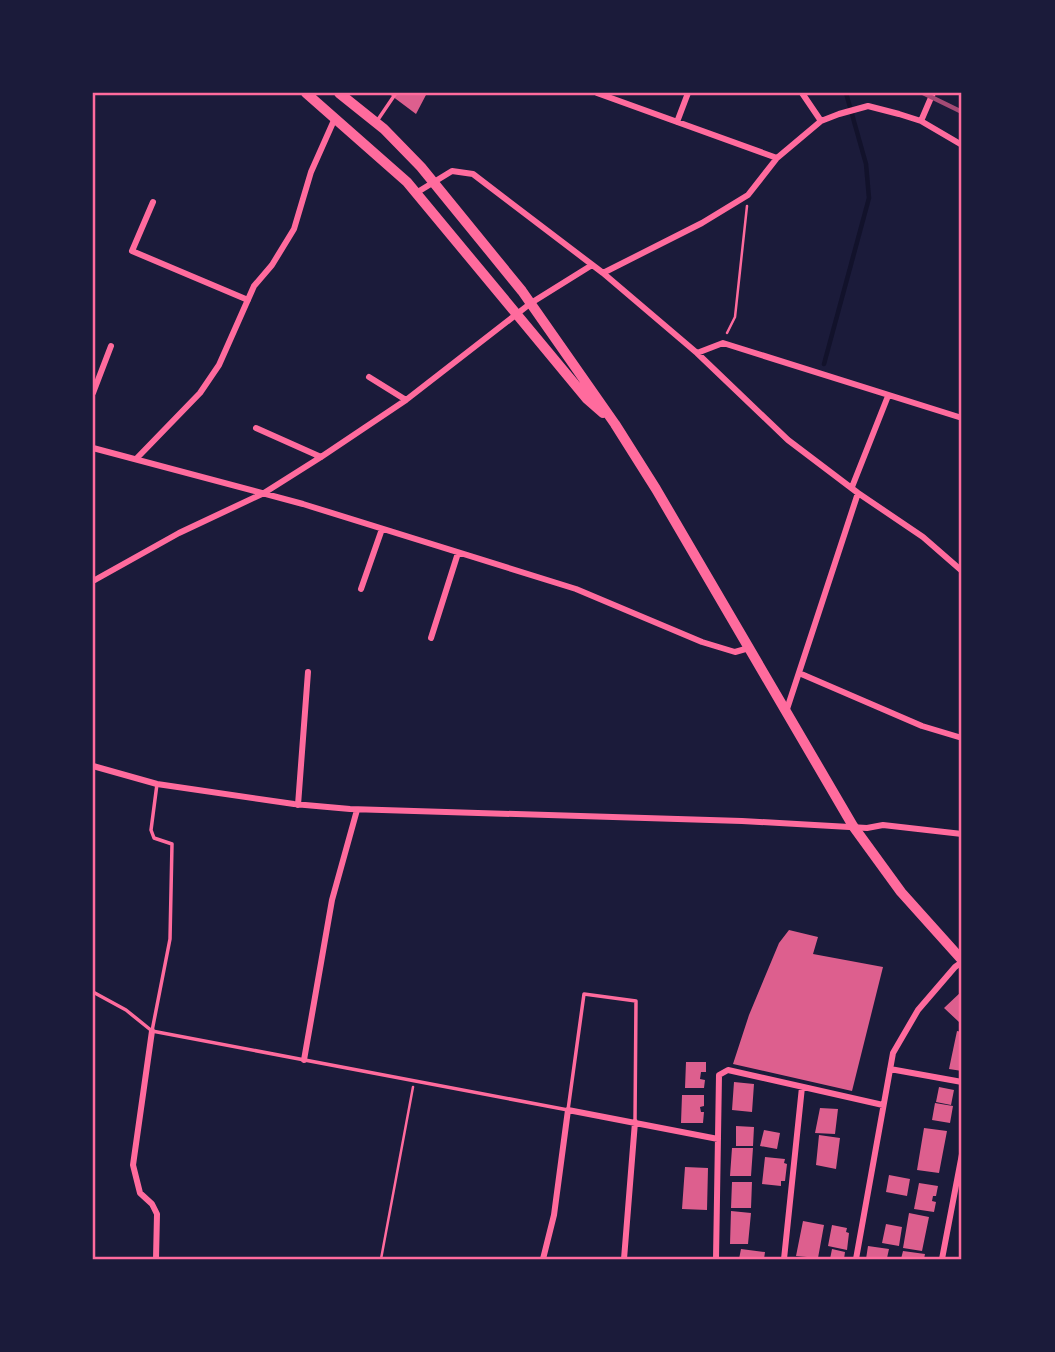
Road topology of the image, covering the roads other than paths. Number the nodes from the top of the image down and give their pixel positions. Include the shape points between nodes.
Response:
1 (306, 93) edge
2 (339, 93) edge
3 (396, 93) edge
4 (597, 93) edge
5 (688, 93) edge
6 (802, 93) edge
7 (933, 93) edge
8 (335, 118) junction
9 (821, 121) junction
10 (921, 121) junction
11 (375, 122) junction
12 (677, 122) junction
13 (962, 145) edge
14 (777, 158) junction
15 (433, 181) junction
16 (416, 194) junction
17 (153, 202) dead end
18 (592, 265) junction
19 (603, 273) junction
20 (248, 300) junction
21 (531, 303) junction
22 (516, 315) junction
23 (111, 346) dead end
24 (697, 353) junction
25 (369, 377) dead end
26 (93, 393) edge
27 (888, 396) junction
28 (406, 400) junction
29 (962, 418) edge
30 (615, 424) junction
31 (256, 428) dead end
32 (93, 448) edge
33 (321, 457) junction
34 (137, 458) junction
35 (852, 487) junction
36 (264, 493) junction
37 (858, 493) junction
38 (382, 529) junction
39 (458, 552) junction
40 (962, 571) edge
41 (93, 581) edge
42 (361, 589) dead end
43 (431, 638) dead end
44 (749, 648) junction
45 (308, 672) dead end
46 (799, 673) junction
47 (787, 709) junction
48 (962, 738) edge
49 (93, 765) edge
50 (157, 784) junction
51 (298, 804) junction
52 (357, 810) junction
53 (853, 826) junction
54 (962, 834) edge
55 (962, 961) edge
56 (93, 992) edge
57 (152, 1031) junction
58 (304, 1060) junction
59 (890, 1069) junction
60 (962, 1082) edge
61 (802, 1087) junction
62 (883, 1105) junction
63 (568, 1110) junction
64 (635, 1122) junction
65 (718, 1139) junction
66 (962, 1154) edge
67 (156, 1259) edge
68 (543, 1259) edge
69 (624, 1259) edge
70 (716, 1259) edge
71 (784, 1259) edge
72 (856, 1259) edge
73 (942, 1259) edge

1 - 8 highway
2 - 11 highway
3 - 11 lane
4 - 12 street
5 - 12 street
6 - 9 street
7 - 10 street
8 - 16 highway
8 - 20 street via 311,172 294,229
9 - 10 street via 868,106
9 - 14 street
10 - 13 street
11 - 15 highway
12 - 14 street
14 - 19 street via 748,195
15 - 16 street
15 - 18 street via 452,171 473,174
15 - 21 highway
16 - 22 highway
17 - 20 street via 132,251
18 - 19 street
18 - 21 street
19 - 24 street
20 - 34 street via 219,365 200,393
21 - 22 street
21 - 30 highway
22 - 28 street
22 - 30 highway via 587,399
23 - 26 street
24 - 27 street via 723,343
24 - 35 street via 788,440
25 - 28 street
27 - 29 street
27 - 35 street
28 - 33 street
30 - 44 highway
31 - 33 street
32 - 34 street
33 - 36 street
34 - 36 street
35 - 37 street
36 - 38 street
36 - 41 street
37 - 40 street via 923,537
37 - 46 street
38 - 39 street
38 - 42 street
39 - 43 street
39 - 44 street via 576,589 702,642 735,652
44 - 47 highway
45 - 51 street
46 - 47 street
46 - 48 street via 922,726
47 - 53 highway
49 - 50 street
50 - 51 street
50 - 57 lane via 151,830 154,838 173,844 170,939
51 - 52 street
52 - 53 street
52 - 58 street via 332,900
53 - 54 street
53 - 55 highway via 901,892
55 - 59 street via 918,1010 892,1053
56 - 57 lane
57 - 58 lane
57 - 67 street via 133,1165 140,1193 157,1214
58 - 63 lane
59 - 60 street
59 - 62 street
61 - 62 street
61 - 65 street via 729,1070 719,1075
61 - 71 street
62 - 72 street
63 - 64 street
63 - 64 lane via 584,994 636,1001
63 - 68 street via 554,1215
64 - 65 street
64 - 69 street
65 - 70 street
66 - 73 street

